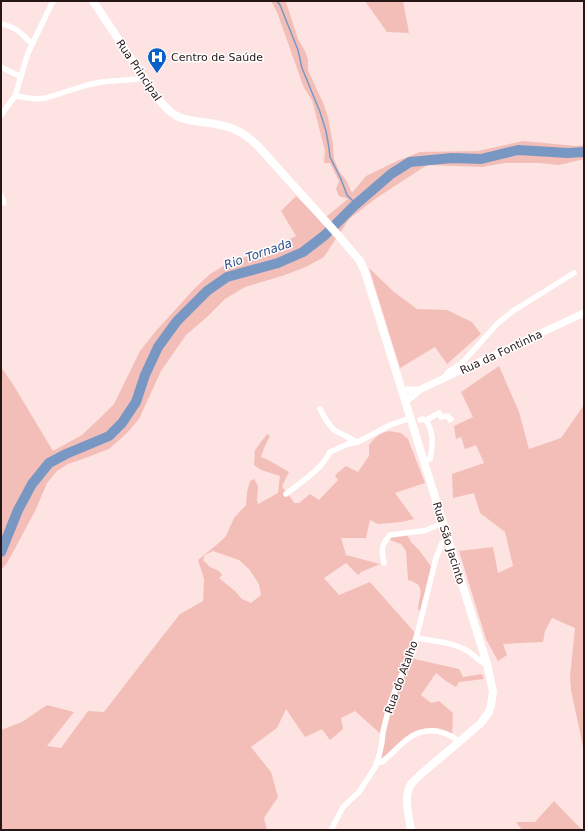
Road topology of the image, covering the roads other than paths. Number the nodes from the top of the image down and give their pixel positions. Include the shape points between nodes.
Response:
1 (53, 1) edge
2 (93, 1) edge
3 (1, 24) edge
4 (32, 44) junction
5 (1, 67) edge
6 (142, 76) junction
7 (21, 77) junction
8 (15, 96) junction
9 (1, 115) edge
10 (1, 194) edge
11 (4, 203) dead end
12 (338, 235) joint
13 (574, 273) dead end
14 (584, 313) edge
15 (446, 378) junction
16 (419, 390) junction
17 (402, 391) junction
18 (405, 400) junction
19 (320, 409) dead end
20 (411, 418) junction
21 (420, 420) dead end
22 (426, 420) junction
23 (451, 420) dead end
24 (358, 442) junction
25 (424, 461) junction
26 (286, 494) dead end
27 (443, 523) junction
28 (448, 541) junction
29 (384, 563) dead end
30 (416, 638) junction
31 (487, 664) junction
32 (459, 742) junction
33 (376, 764) junction
34 (331, 830) edge
35 (411, 830) edge

1 - 4 street
2 - 6 main road, Rua Principal
3 - 4 street via 15,28
4 - 7 street
5 - 7 street
6 - 8 street via 138,79 87,85 46,98
6 - 12 main road, Rua Principal via 163,105 177,116 226,126 238,130 249,138
7 - 8 street
8 - 9 street
10 - 11 street
12 - 17 main road, Rua São Jacinto via 360,261 365,272
13 - 15 street via 496,324 463,362 448,372
14 - 15 street, Rua da Fontinha
15 - 16 street, Rua da Fontinha
16 - 17 street, Rua da Fontinha
16 - 18 street, Rua da Fontinha
17 - 18 main road, Rua São Jacinto
18 - 20 main road, Rua São Jacinto
19 - 24 street via 334,430
20 - 24 street via 390,425
20 - 25 main road, Rua São Jacinto
21 - 22 street
22 - 23 street via 439,413
22 - 25 street via 433,436 430,459
24 - 26 street via 330,452 320,465
25 - 27 main road, Rua São Jacinto
27 - 28 main road, Rua São Jacinto
27 - 29 street via 424,531 390,535 383,544
28 - 30 street, Rua do Atalho via 442,544 436,558
28 - 31 main road, Rua São Jacinto
30 - 31 street via 454,644
30 - 33 street, Rua do Atalho via 389,707 380,756
31 - 32 main road, Rua São Jacinto via 493,692 492,705 480,724
32 - 33 street via 442,732 420,732 409,737 382,762
32 - 35 main road, Rua São Jacinto via 411,784 407,798
33 - 34 street, Rua do Atalho via 359,792 343,807

